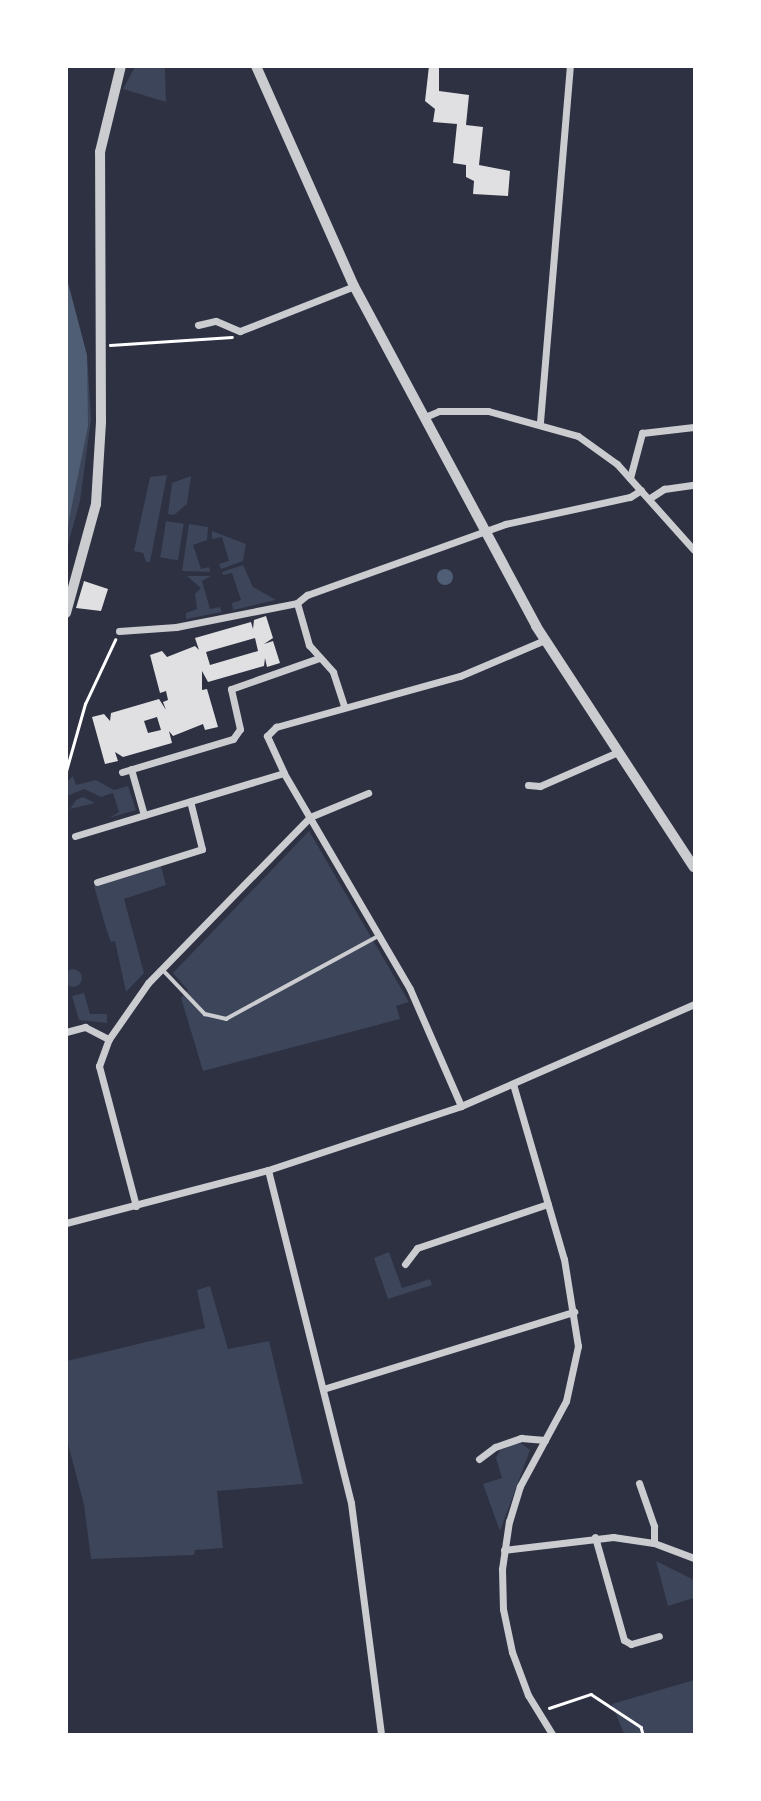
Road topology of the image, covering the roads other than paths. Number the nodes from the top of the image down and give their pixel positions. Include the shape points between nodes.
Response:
1 (121, 66) edge
2 (257, 66) edge
3 (570, 66) edge
4 (354, 286) junction
5 (198, 325) dead end
6 (425, 417) junction
7 (540, 422) junction
8 (695, 427) edge
9 (630, 478) junction
10 (695, 485) edge
11 (641, 490) junction
12 (650, 498) junction
13 (485, 531) junction
14 (695, 550) edge
15 (297, 603) junction
16 (66, 613) edge
17 (119, 631) road end
18 (545, 640) junction
19 (319, 658) junction
20 (344, 705) junction
21 (618, 752) junction
22 (131, 769) junction
23 (122, 772) dead end
24 (284, 773) junction
25 (528, 785) dead end
26 (368, 793) dead end
27 (190, 801) junction
28 (144, 815) junction
29 (310, 817) junction
30 (75, 836) dead end
31 (695, 867) edge
32 (97, 882) dead end
33 (378, 936) junction
34 (162, 968) junction
35 (695, 1004) edge
36 (66, 1032) edge
37 (109, 1038) junction
38 (513, 1084) junction
39 (461, 1106) junction
40 (268, 1170) junction
41 (548, 1204) junction
42 (136, 1206) junction
43 (66, 1223) edge
44 (405, 1264) dead end
45 (574, 1312) junction
46 (323, 1389) junction
47 (545, 1440) junction
48 (479, 1459) dead end
49 (639, 1483) dead end
50 (595, 1537) junction
51 (654, 1543) junction
52 (504, 1550) junction
53 (695, 1558) edge
54 (659, 1636) dead end
55 (381, 1734) edge
56 (552, 1734) edge

1 - 16 street via 100,152 96,503
2 - 4 street
3 - 7 street
4 - 5 street via 240,331 216,321
4 - 6 street
6 - 7 street via 476,410
6 - 13 street
7 - 9 street via 588,442
8 - 9 street via 642,433
9 - 11 street
10 - 12 street via 664,489
11 - 12 street
11 - 13 street via 629,497
12 - 14 street
13 - 15 street via 319,590
13 - 18 street
15 - 17 street via 183,625
15 - 19 street via 309,645
18 - 20 street via 460,676
18 - 21 street
19 - 20 street via 333,672
19 - 22 street via 231,689 240,729 233,739
20 - 24 street via 269,731 269,746
21 - 25 street via 540,786
21 - 31 street
22 - 23 street
22 - 28 street
24 - 27 street
24 - 29 street
26 - 29 street
27 - 28 street
27 - 32 street via 202,849
28 - 30 street
29 - 33 street
29 - 34 street
33 - 34 lane via 226,1019 205,1014
33 - 39 street via 424,1016
34 - 37 street
35 - 38 street
36 - 37 street via 86,1027
37 - 42 street via 99,1066
38 - 39 street
38 - 41 street
39 - 40 street
40 - 42 street
40 - 46 street
41 - 44 street via 417,1248
41 - 45 street
42 - 43 street
45 - 46 street
45 - 47 street via 576,1370
46 - 55 street via 351,1503
47 - 48 street via 521,1438 495,1447
47 - 52 street via 520,1486
49 - 51 street via 654,1526
50 - 51 street
50 - 52 street
50 - 54 street via 624,1640 631,1644
51 - 53 street
52 - 56 street via 501,1588 507,1631 519,1675

